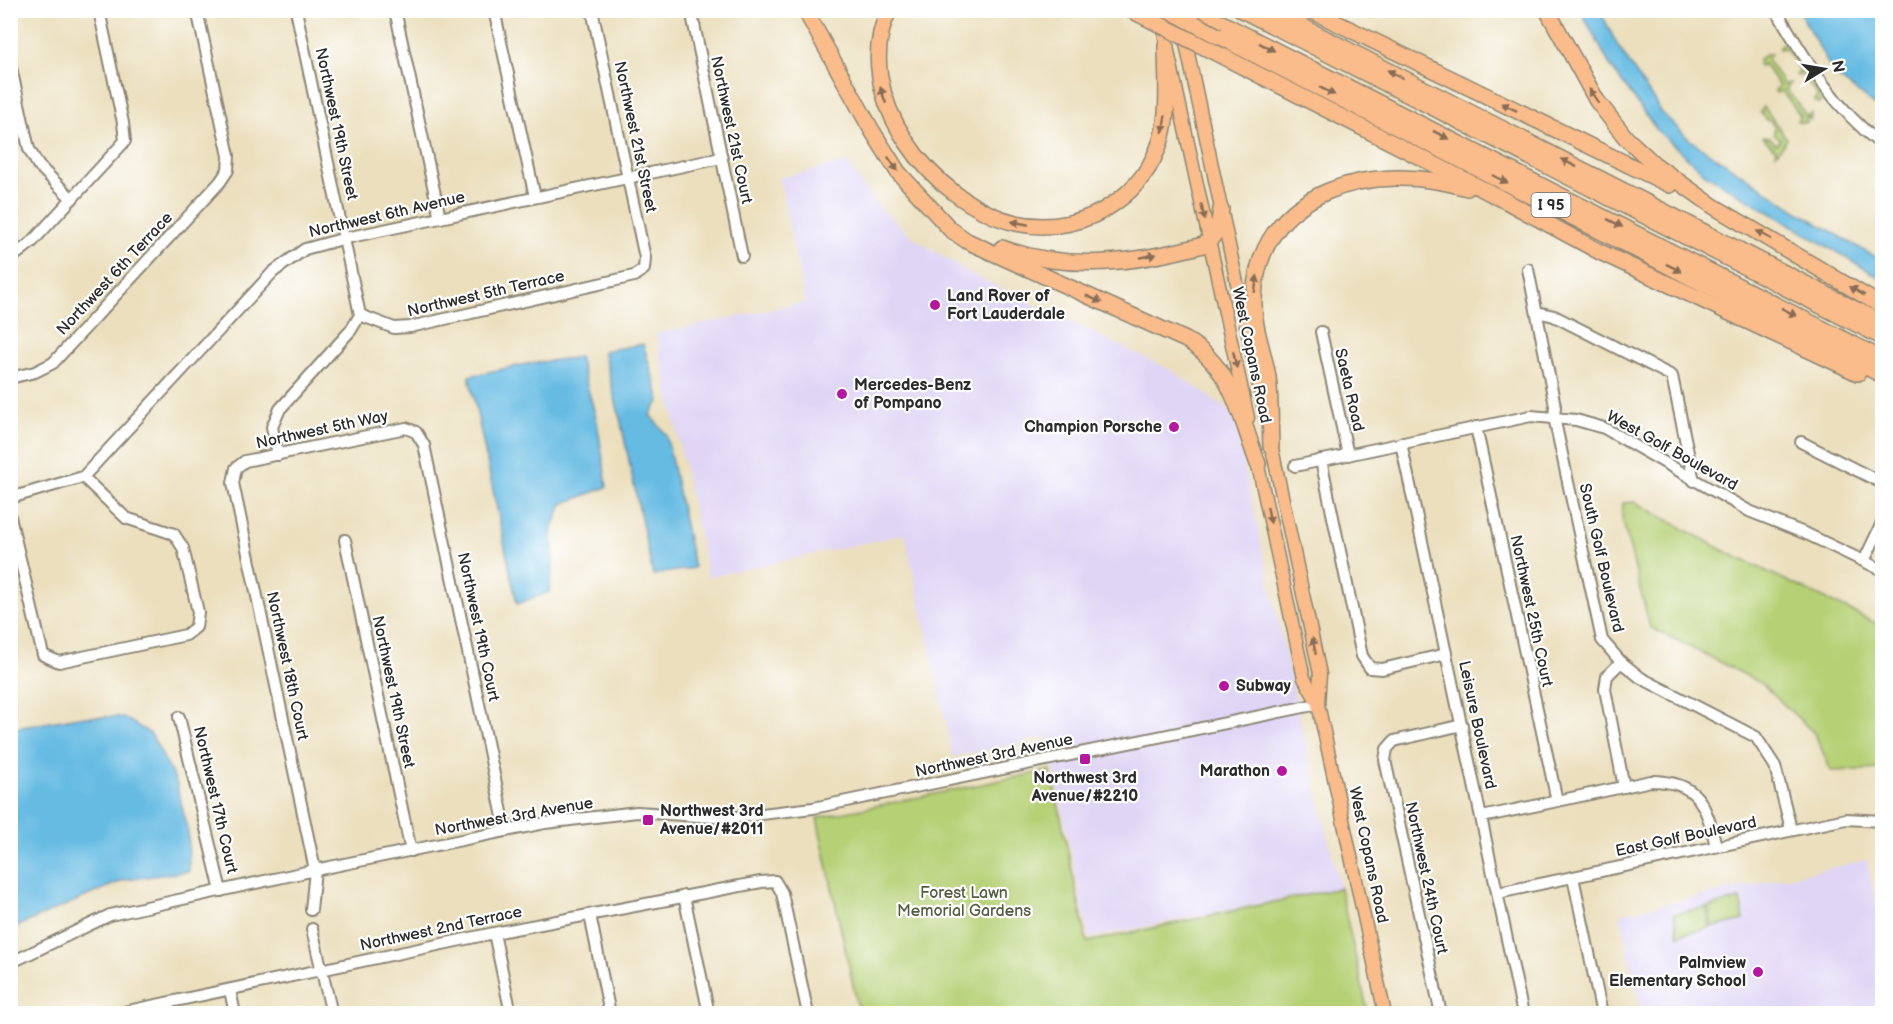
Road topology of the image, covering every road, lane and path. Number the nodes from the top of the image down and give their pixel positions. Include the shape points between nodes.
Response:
1 (99, 10) edge
2 (197, 10) edge
3 (296, 10) edge
4 (395, 10) edge
5 (494, 10) edge
6 (592, 10) edge
7 (691, 10) edge
8 (805, 10) edge
9 (889, 10) edge
10 (1131, 10) edge
11 (1159, 10) edge
12 (1169, 10) edge
13 (1179, 10) edge
14 (1196, 10) edge
15 (1242, 10) edge
16 (1270, 10) edge
17 (1310, 10) edge
18 (1547, 10) edge
19 (1776, 10) edge
20 (1166, 45) junction
21 (10, 63) edge
22 (1882, 145) edge
23 (721, 158) junction
24 (628, 177) junction
25 (919, 196) junction
26 (535, 197) junction
27 (72, 199) junction
28 (1713, 206) junction
29 (1221, 209) junction
30 (440, 218) junction
31 (1540, 220) junction
32 (346, 238) junction
33 (1209, 241) junction
34 (742, 256) dead end
35 (10, 259) edge
36 (644, 269) joint
37 (1528, 269) dead end
38 (1882, 306) edge
39 (1537, 312) junction
40 (360, 315) junction
41 (1882, 323) edge
42 (1321, 332) dead end
43 (1882, 337) edge
44 (1882, 359) edge
45 (1882, 375) edge
46 (10, 378) edge
47 (1882, 383) edge
48 (1554, 417) junction
49 (1476, 427) junction
50 (416, 432) joint
51 (1801, 442) dead end
52 (1401, 443) junction
53 (1271, 446) junction
54 (278, 454) junction
55 (1348, 455) junction
56 (1321, 460) junction
57 (1258, 464) junction
58 (1295, 465) dead end
59 (236, 468) joint
60 (83, 477) junction
61 (1694, 481) junction
62 (1882, 483) edge
63 (10, 498) edge
64 (10, 517) edge
65 (1882, 523) edge
66 (345, 540) dead end
67 (1864, 561) junction
68 (1882, 570) edge
69 (1446, 654) junction
70 (1621, 662) junction
71 (1318, 704) junction
72 (179, 717) dead end
73 (1462, 725) junction
74 (1624, 787) junction
75 (1557, 801) junction
76 (1482, 817) junction
77 (1882, 821) edge
78 (1791, 829) junction
79 (506, 831) junction
80 (1716, 846) junction
81 (411, 851) junction
82 (315, 870) junction
83 (1573, 877) junction
84 (221, 891) junction
85 (1498, 893) junction
86 (684, 896) junction
87 (311, 910) dead end
88 (590, 915) junction
89 (312, 929) dead end
90 (494, 933) junction
91 (10, 963) edge
92 (322, 969) junction
93 (230, 990) junction
94 (114, 1014) edge
95 (235, 1014) edge
96 (332, 1014) edge
97 (511, 1014) edge
98 (610, 1014) edge
99 (709, 1014) edge
100 (808, 1014) edge
101 (1385, 1014) edge
102 (1441, 1014) edge
103 (1523, 1014) edge
104 (1602, 1014) edge

1 - 27 street via 125,141
2 - 46 street, Northwest 6th Terrace via 229,156 228,170 53,363
3 - 32 street, Northwest 19th Street
4 - 30 street
5 - 26 street
6 - 24 street, Northwest 21st Street
7 - 23 street, Northwest 21st Court
8 -> 25 highway via 880,146
20 -> 9 highway via 1163,129 1157,151 1143,176 1114,204 1088,218 1059,225 1027,225 986,212 955,192 927,166 898,128 884,99 878,70 880,33
10 - 31 highway, bridge
11 - 20 main road, West Copans Road
12 -> 45 highway, I 95, bridge
13 - 29 main road, West Copans Road
14 -> 44 highway
15 - 43 highway
41 -> 16 highway
28 -> 17 highway
28 -> 18 highway via 1654,164 1616,126 1588,88
19 - 22 street via 1824,88
20 -> 33 main road, West Copans Road
21 - 27 street via 29,149 38,165
23 - 24 street, Northwest 6th Avenue
23 - 34 street, Northwest 21st Court
24 - 26 street, Northwest 6th Avenue
24 - 36 street, Northwest 21st Street
25 -> 33 highway via 983,241 1059,262 1122,261
25 -> 57 highway via 967,241 1201,349 1227,381
26 - 30 street, Northwest 6th Avenue
27 - 35 street via 32,242
38 -> 28 highway
29 - 33 highway via 1218,229
29 - 53 main road, West Copans Road
30 - 32 street, Northwest 6th Avenue
31 - 47 highway via 1623,263
53 -> 31 highway via 1268,378 1254,311 1255,286 1270,241 1301,206 1352,182 1411,177 1467,188
32 - 40 street, Northwest 19th Street
32 - 60 street, Northwest 6th Avenue via 305,249 273,272
33 -> 57 main road, West Copans Road
36 - 40 street, Northwest 5th Terrace via 634,276 410,327 394,328
37 - 39 street, South Golf Boulevard
39 - 48 street, South Golf Boulevard
39 - 61 street via 1554,316 1672,376
40 - 54 street via 280,409 272,427
42 - 55 street, Saeta Road
48 - 49 street, West Golf Boulevard via 1531,416
48 - 61 street, West Golf Boulevard via 1604,428
48 - 70 street, South Golf Boulevard via 1602,640
49 - 52 street, West Golf Boulevard
49 - 75 street, Northwest 25th Court
50 - 54 street, Northwest 5th Way via 406,428
50 - 79 street, Northwest 19th Court via 424,445
51 - 62 street
52 - 55 street, West Golf Boulevard
52 - 69 street, Leisure Boulevard
71 -> 53 main road, West Copans Road via 1320,674
54 - 59 street, Northwest 5th Way via 245,461
55 - 56 street, West Golf Boulevard
56 - 58 street, West Golf Boulevard
56 - 69 street via 1362,656 1370,668 1382,669
57 -> 71 main road, West Copans Road via 1304,678
59 - 82 street, Northwest 18th Court via 233,483
60 - 63 street
60 - 64 street via 126,518 174,534 183,548 198,612 196,627 186,635 58,662 44,656
61 - 67 street, West Golf Boulevard via 1749,512
65 - 67 street
66 - 81 street, Northwest 19th Street
67 - 68 street, West Golf Boulevard
69 - 73 street, Leisure Boulevard
70 - 74 street via 1607,676 1605,689
70 - 78 street, South Golf Boulevard via 1641,678 1756,737 1775,766
71 - 79 street, Northwest 3rd Avenue via 804,810 728,818 637,812
71 - 101 main road, West Copans Road
72 - 84 street, Northwest 17th Court
73 - 76 street, Leisure Boulevard
73 - 102 street, Northwest 24th Court via 1394,741 1387,748 1385,760
74 - 75 street
74 - 80 street via 1670,781 1689,790 1708,815
75 - 76 street
76 - 85 street, Leisure Boulevard
77 - 78 street, East Golf Boulevard via 1846,819
78 - 80 street, East Golf Boulevard
79 - 81 street, Northwest 3rd Avenue
80 - 83 street, East Golf Boulevard
81 - 82 street, Northwest 3rd Avenue
82 - 84 street, Northwest 3rd Avenue
82 - 87 street, Northwest 18th Court
83 - 85 street, East Golf Boulevard
83 - 104 street
84 - 91 street, Northwest 3rd Avenue via 110,915
85 - 103 street, Leisure Boulevard
86 - 88 street, Northwest 2nd Terrace
86 - 99 street
86 - 100 street, Northwest 2nd Terrace via 775,881 782,892
88 - 90 street, Northwest 2nd Terrace
88 - 98 street
89 - 92 street
90 - 92 street, Northwest 2nd Terrace
90 - 97 street
92 - 93 street, Northwest 2nd Terrace
92 - 96 street
93 - 94 street, Northwest 2nd Terrace
93 - 95 street

